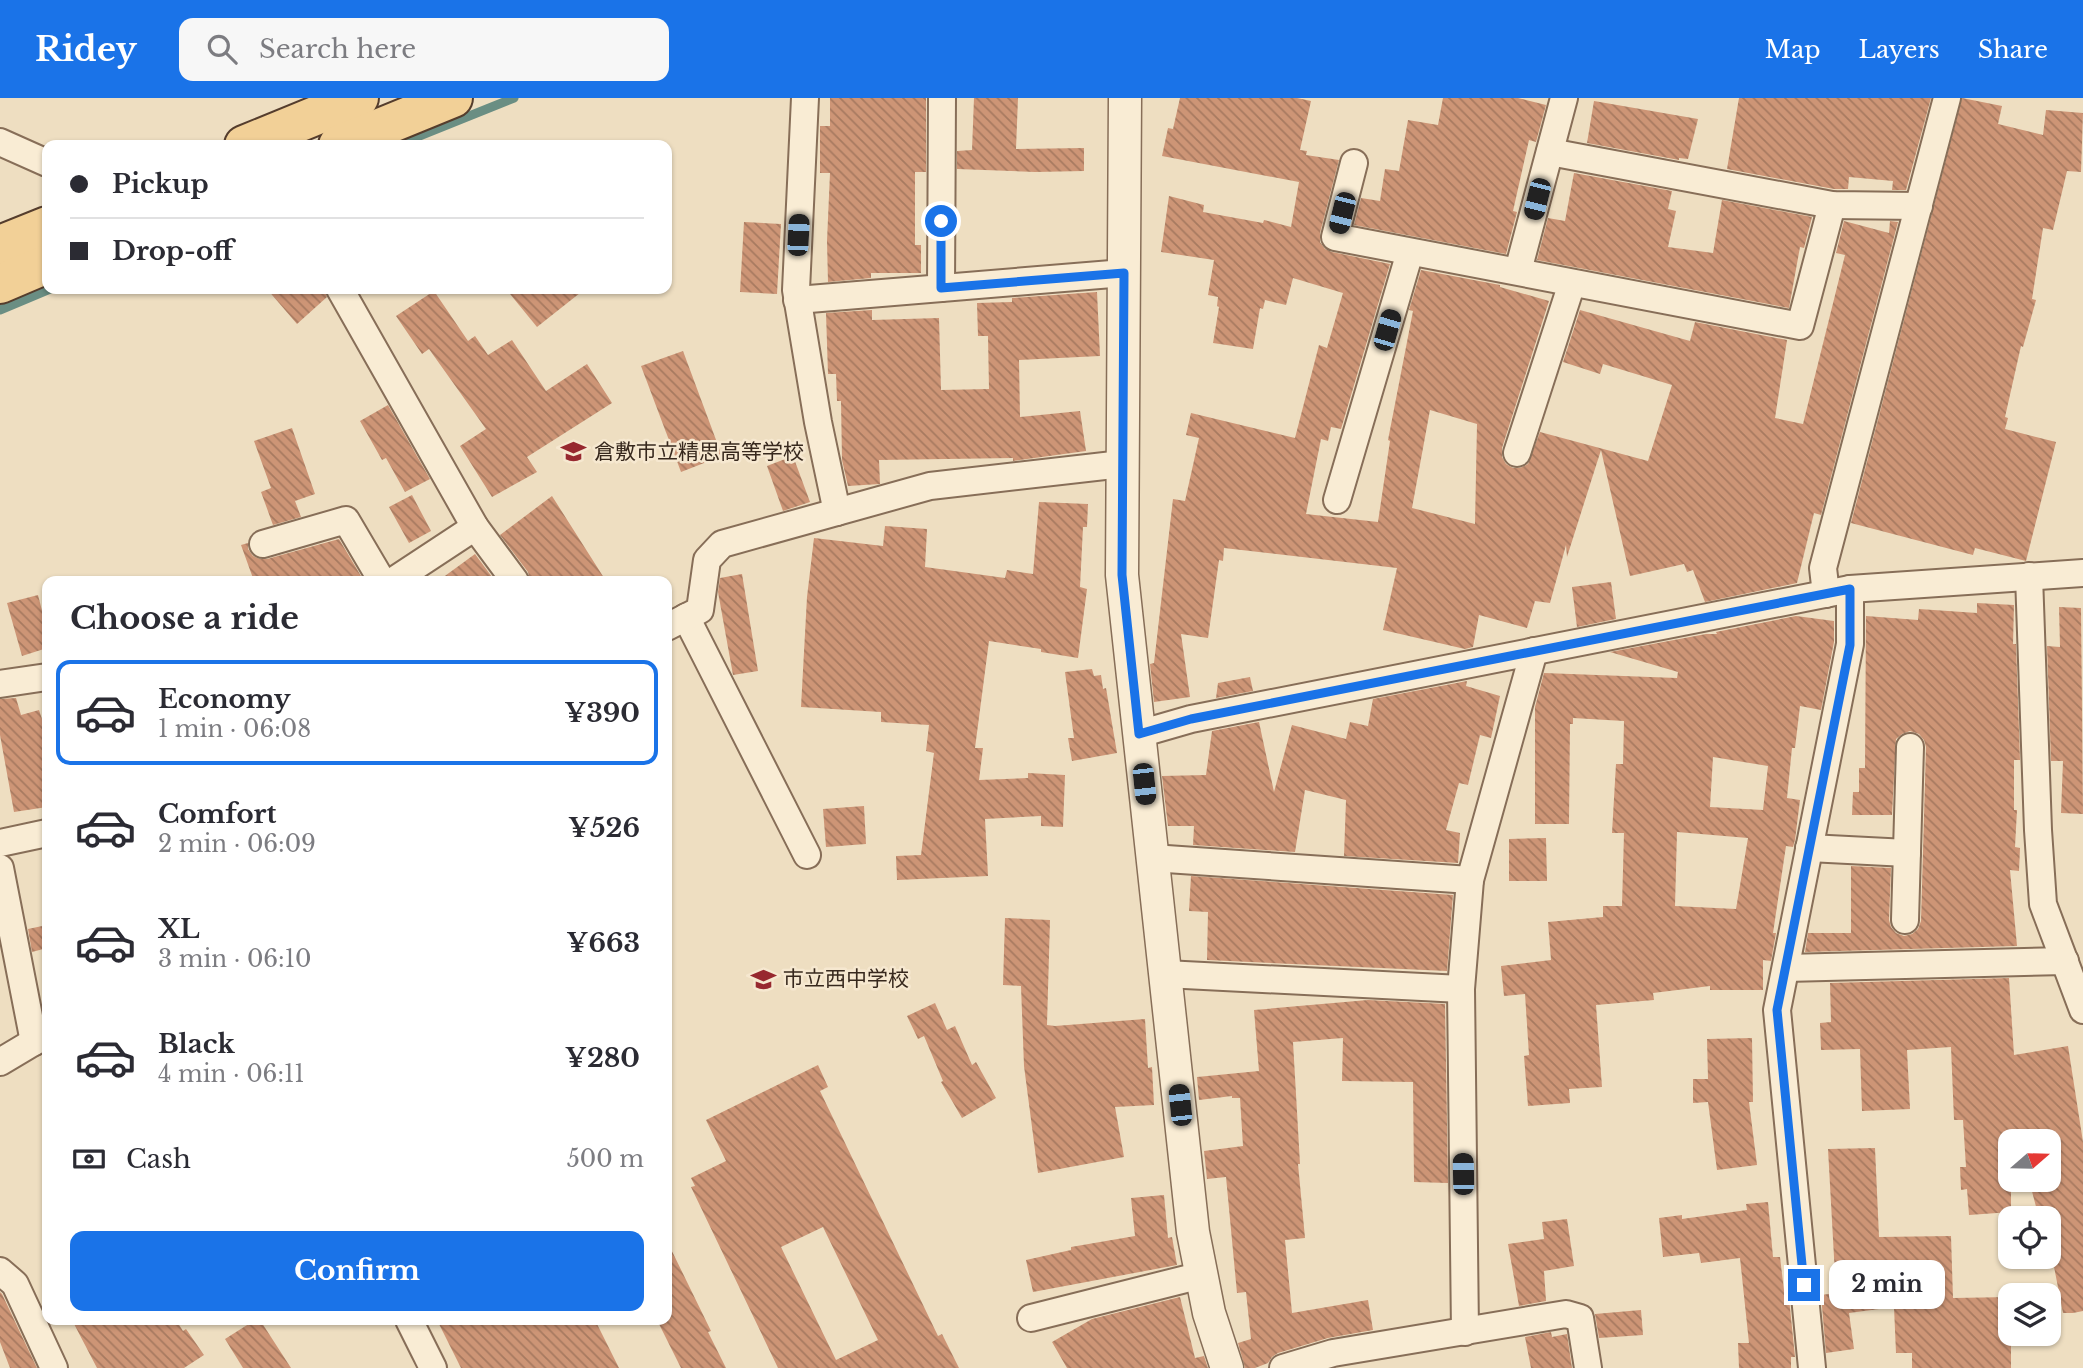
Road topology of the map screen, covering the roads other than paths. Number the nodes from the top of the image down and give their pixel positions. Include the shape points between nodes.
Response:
1 (359, 98) edge
2 (453, 98) edge
3 (805, 98) edge
4 (942, 98) edge
5 (1125, 98) edge
6 (1564, 98) edge
7 (1947, 98) edge
8 (256, 140) edge
9 (350, 140) edge
10 (0, 142) edge
11 (1549, 152) junction
12 (42, 161) edge
13 (1354, 163) dead end
14 (1832, 205) junction
15 (1919, 206) junction
16 (42, 228) edge
17 (0, 246) edge
18 (1410, 252) junction
19 (42, 266) edge
20 (1518, 271) junction
21 (1124, 273) junction
22 (1572, 283) junction
23 (0, 284) edge
24 (941, 288) junction
25 (343, 294) edge
26 (797, 300) junction
27 (1517, 453) dead end
28 (1122, 464) junction
29 (1337, 500) dead end
30 (837, 512) junction
31 (475, 527) junction
32 (263, 544) dead end
33 (2083, 573) edge
34 (379, 576) edge
35 (401, 576) edge
36 (510, 576) edge
37 (2029, 576) junction
38 (1838, 592) junction
39 (677, 622) edge
40 (1534, 651) junction
41 (42, 678) edge
42 (0, 684) edge
43 (1139, 734) junction
44 (1910, 747) dead end
45 (42, 834) edge
46 (0, 843) edge
47 (1809, 848) junction
48 (1907, 853) junction
49 (807, 855) dead end
50 (1152, 859) junction
51 (0, 868) edge
52 (1470, 880) junction
53 (1905, 920) dead end
54 (2065, 961) junction
55 (1786, 968) junction
56 (1165, 974) junction
57 (1461, 989) junction
58 (2083, 1010) edge
59 (41, 1038) edge
60 (0, 1062) edge
61 (0, 1270) edge
62 (1202, 1275) junction
63 (1031, 1318) dead end
64 (412, 1325) edge
65 (1465, 1332) junction
66 (54, 1368) edge
67 (433, 1368) edge
68 (1227, 1368) edge
69 (1283, 1368) edge
70 (1588, 1368) edge
71 (1812, 1368) edge

1 - 8 main road
2 - 9 main road
3 - 26 street
4 - 24 street
5 - 21 street
6 - 11 street
7 - 15 street
10 - 12 street
11 - 14 street
11 - 20 street
13 - 18 street via 1335,237
14 - 15 street
14 - 22 street via 1800,326
15 - 38 street via 1823,568
16 - 17 main road
18 - 20 street
18 - 29 street
19 - 23 main road
20 - 22 street
21 - 24 street
21 - 28 street
22 - 27 street
24 - 26 street
25 - 31 street
26 - 30 street
28 - 30 street via 930,486
28 - 43 street via 1122,575
30 - 39 street via 722,544 708,560 700,610
31 - 35 street
31 - 36 street
32 - 34 street via 346,520
33 - 37 street
37 - 38 street
37 - 54 street via 2043,904
38 - 40 street
38 - 47 street via 1850,645
39 - 49 street
40 - 43 street via 1191,719
40 - 52 street
41 - 42 street
43 - 50 street
44 - 48 street
45 - 46 street
47 - 48 street
47 - 55 street
48 - 53 street
50 - 52 street
50 - 56 street
51 - 59 street
52 - 57 street
54 - 55 street
54 - 58 street
55 - 71 street via 1777,1010
56 - 57 street
56 - 62 street via 1193,1232
57 - 65 street
59 - 60 street
61 - 66 street via 15,1284
62 - 63 street
62 - 68 street
64 - 67 street
65 - 69 street via 1333,1353
65 - 70 street via 1566,1314 1580,1318

